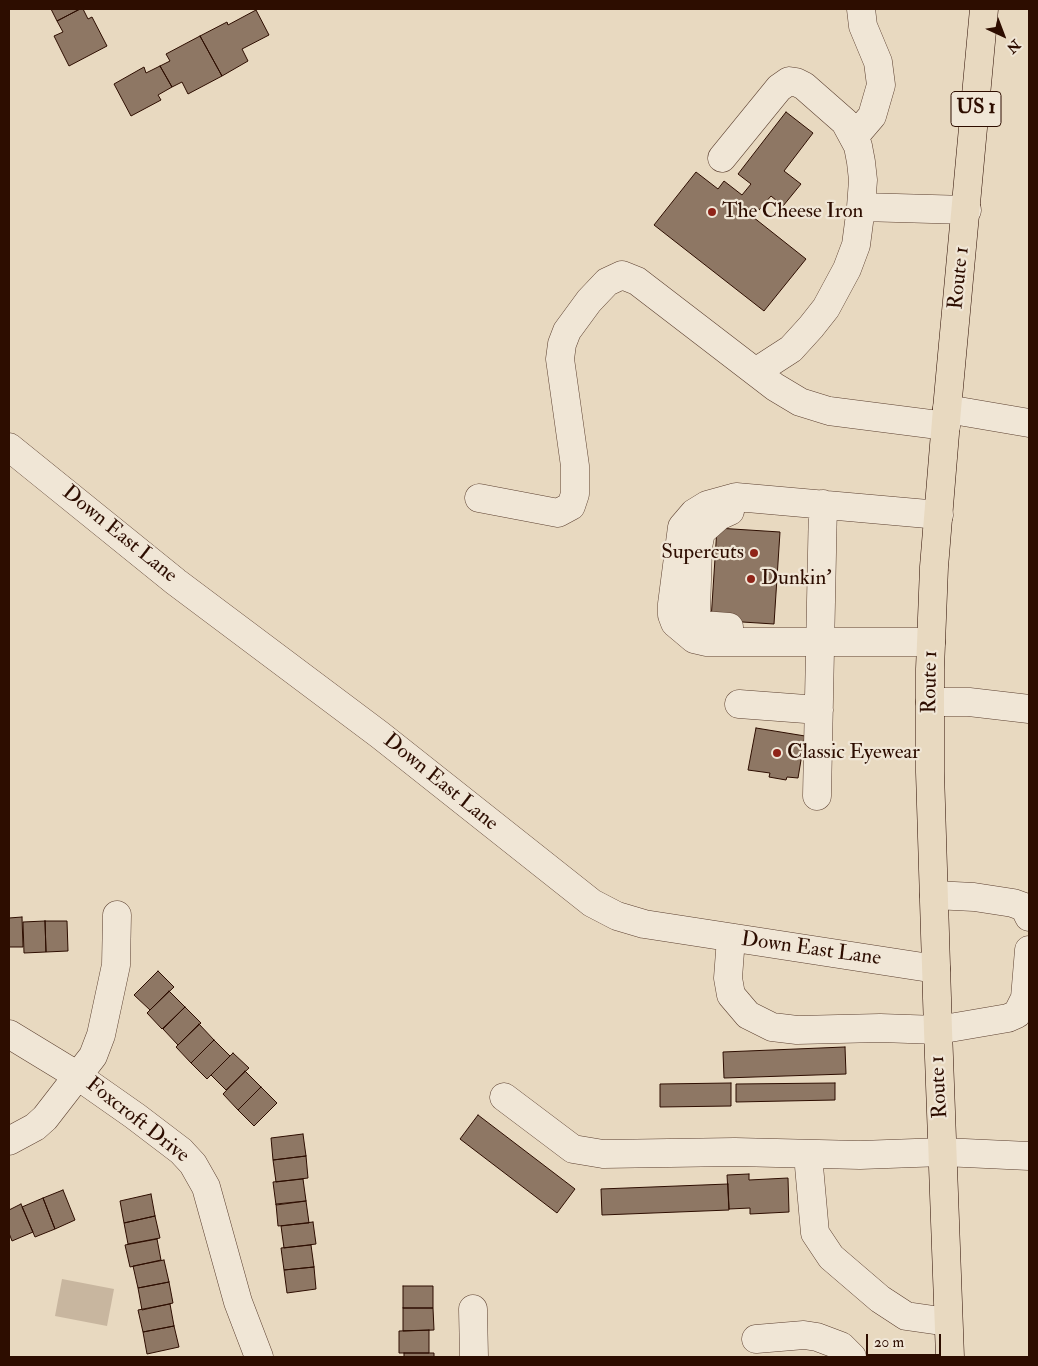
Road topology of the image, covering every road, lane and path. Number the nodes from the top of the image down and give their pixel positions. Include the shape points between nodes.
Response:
1 (861, 9) edge
2 (984, 9) edge
3 (854, 138) junction
4 (722, 158) dead end
5 (861, 207) junction
6 (967, 210) junction
7 (757, 372) junction
8 (947, 418) junction
9 (1029, 423) edge
10 (9, 447) edge
11 (478, 498) dead end
12 (816, 504) junction
13 (939, 515) junction
14 (931, 642) junction
15 (812, 643) junction
16 (930, 702) junction
17 (739, 704) dead end
18 (1029, 709) edge
19 (819, 710) junction
20 (817, 796) dead end
21 (934, 895) junction
22 (117, 915) dead end
23 (1029, 916) edge
24 (731, 938) junction
25 (1029, 950) edge
26 (936, 969) junction
27 (938, 1030) junction
28 (9, 1034) edge
29 (78, 1076) junction
30 (504, 1098) dead end
31 (9, 1141) edge
32 (943, 1152) junction
33 (808, 1155) junction
34 (1029, 1156) edge
35 (473, 1309) dead end
36 (948, 1322) junction
37 (756, 1339) dead end
38 (259, 1357) edge
39 (474, 1357) edge
40 (852, 1357) edge
41 (950, 1357) edge

1 - 3 street via 863,26 878,62 881,85 872,116
2 - 6 main road, Route 1 / US 1
3 - 4 street via 834,110 804,86 789,81 779,88
3 - 5 street via 863,180
5 - 6 street
5 - 7 street via 856,245 826,308 791,349
6 - 8 main road, Route 1 / US 1
7 - 8 street via 800,402 829,411
7 - 11 street via 637,281 629,276 614,277 576,317 562,344 560,359 575,466 575,494 571,506 558,513
8 - 9 street
8 - 13 main road, Route 1 / US 1
10 - 24 street, Down East Lane via 169,576 380,734 592,903 644,924
12 - 13 street
12 - 15 street
12 - 15 street via 737,509 725,512 710,522 699,540 696,612 702,625 778,630
13 - 14 main road, Route 1 / US 1
14 - 15 street
14 - 16 main road, Route 1 / US 1
15 - 19 street
16 - 18 street via 969,702
16 - 21 main road, Route 1 / US 1
17 - 19 street
19 - 20 street
21 - 23 street via 1014,902 1024,906
21 - 26 main road, Route 1 / US 1
22 - 29 street via 116,965 101,1035 93,1056
24 - 26 street, Down East Lane
24 - 27 street via 728,978 731,995 748,1015 772,1027 797,1030
25 - 27 street via 1025,998 1017,1014 978,1025
26 - 27 main road, Route 1 / US 1
27 - 32 main road, Route 1 / US 1
28 - 29 street, Foxcroft Drive
29 - 31 street via 45,1118
29 - 38 street, Foxcroft Drive via 181,1151 202,1178 238,1302
30 - 33 street via 573,1148 586,1152
32 - 33 street
32 - 34 street
32 - 36 main road, Route 1 / US 1
33 - 36 street via 815,1233 831,1258 906,1316
35 - 39 street
36 - 41 main road, Route 1 / US 1
37 - 40 street via 817,1337 841,1346

